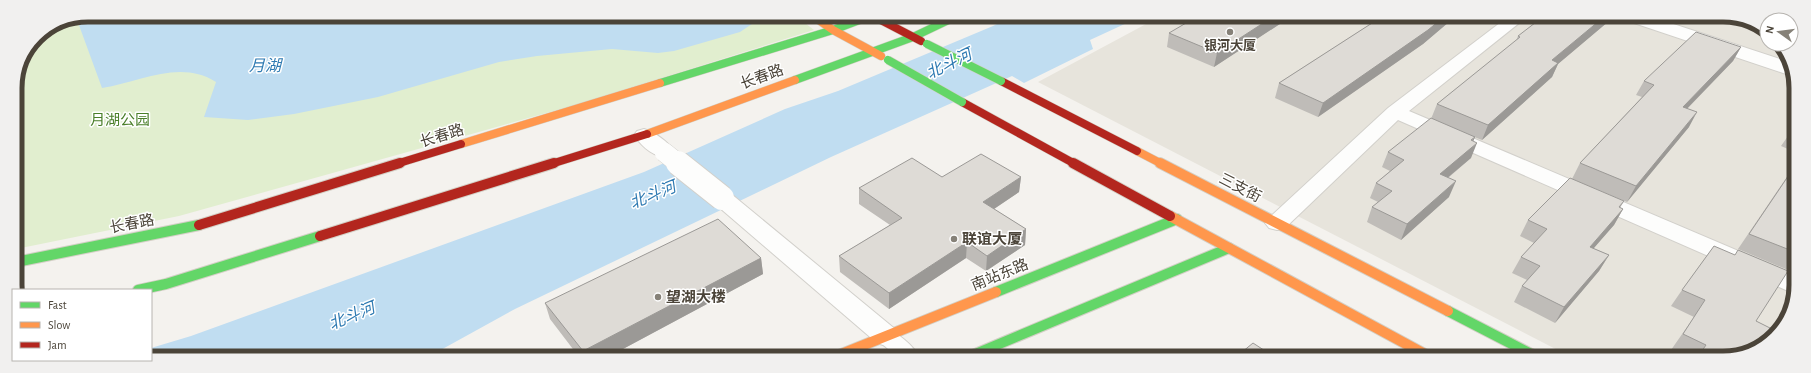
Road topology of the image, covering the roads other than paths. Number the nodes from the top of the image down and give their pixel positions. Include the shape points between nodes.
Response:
1 (822, 22) edge
2 (855, 22) edge
3 (883, 22) edge
4 (944, 22) edge
5 (1512, 22) edge
6 (1649, 22) edge
7 (833, 30) junction
8 (913, 37) junction
9 (874, 52) junction
10 (1786, 68) edge
11 (1395, 112) junction
12 (644, 135) junction
13 (1177, 220) junction
14 (1277, 223) junction
15 (1229, 248) junction
16 (22, 261) edge
17 (1789, 282) edge
18 (143, 289) edge
19 (886, 336) junction
20 (849, 351) edge
21 (902, 351) edge
22 (982, 351) edge
23 (1419, 351) edge
24 (1525, 351) edge

1 - 7 main road
2 - 7 main road, 长春路
3 - 8 main road, 三支街
4 - 8 main road, 长春路
5 - 11 street
6 - 10 street
7 - 9 main road
7 - 16 main road, 长春路 via 204,224
8 - 9 main road, 长春路
8 - 14 main road, 三支街, bridge
9 - 12 main road, 长春路
9 - 13 main road, bridge
11 - 14 street
11 - 17 street
12 - 18 main road, 长春路 via 166,284
12 - 19 street, bridge
13 - 15 main road
13 - 19 main road, 南站东路
14 - 24 main road, 三支街
15 - 22 main road
15 - 23 main road
19 - 20 main road, 南站东路
19 - 21 lane

